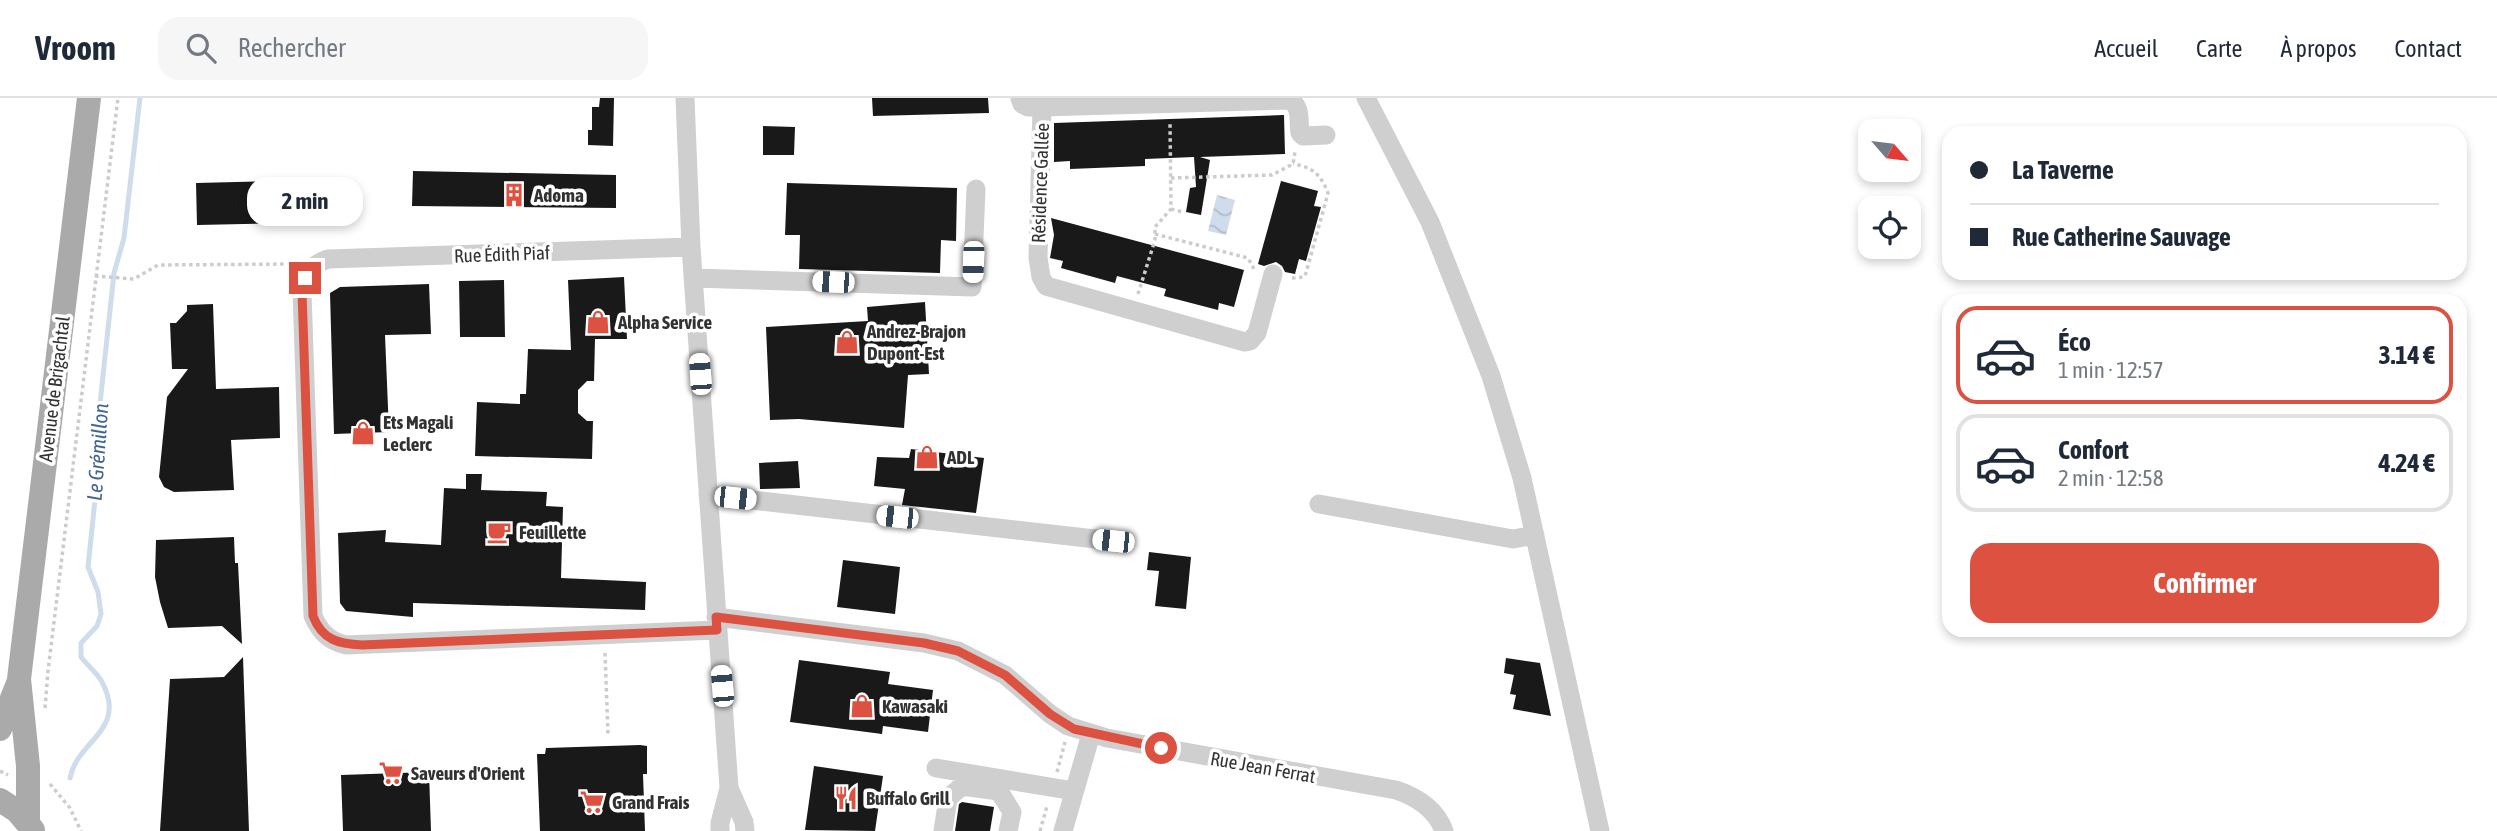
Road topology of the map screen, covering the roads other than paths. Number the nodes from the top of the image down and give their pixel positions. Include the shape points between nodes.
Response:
1 (89, 98) edge
2 (685, 98) edge
3 (1020, 98) edge
4 (1366, 98) edge
5 (1041, 107) junction
6 (1326, 135) dead end
7 (976, 189) dead end
8 (691, 247) junction
9 (313, 265) joint
10 (1273, 274) road end
11 (694, 278) junction
12 (708, 495) junction
13 (1319, 504) dead end
14 (1535, 535) junction
15 (1113, 541) dead end
16 (717, 623) junction
17 (19, 679) junction
18 (0, 729) edge
19 (1074, 733) junction
20 (936, 768) dead end
21 (729, 788) junction
22 (1074, 791) junction
23 (0, 800) edge
24 (31, 827) edge
25 (720, 831) edge
26 (745, 831) edge
27 (943, 831) edge
28 (1008, 831) edge
29 (1063, 831) edge
30 (1444, 831) edge
31 (1600, 831) edge

1 - 17 main road, Avenue de Brigachtal
2 - 8 street
3 - 5 street via 1028,107
4 - 14 street via 1430,222 1474,331 1512,442
5 - 6 street, Résidence Gallée via 1290,100 1297,105 1303,136
5 - 10 street, Résidence Gallée via 1038,257 1041,277 1052,289 1245,342 1257,333
7 - 11 street via 972,287
8 - 9 street, Rue Édith Piaf via 328,259
8 - 11 street
9 - 16 street, Rue Jean Ferrat via 302,292 313,616 322,633 337,643 362,645
11 - 12 street
12 - 15 street
12 - 16 street
13 - 14 street via 1513,539
14 - 31 street
16 - 19 street, Rue Jean Ferrat via 924,643 958,651 1005,675
16 - 21 street
17 - 18 main road, Avenue de Brigachtal
17 - 24 main road, Avenue de Brigachtal
19 - 22 street
19 - 30 street, Rue Jean Ferrat via 1396,790 1423,803
20 - 22 street
21 - 25 street
21 - 26 street
22 - 29 street
23 - 24 main road
27 - 28 street via 948,798 962,786 999,791 1012,812

